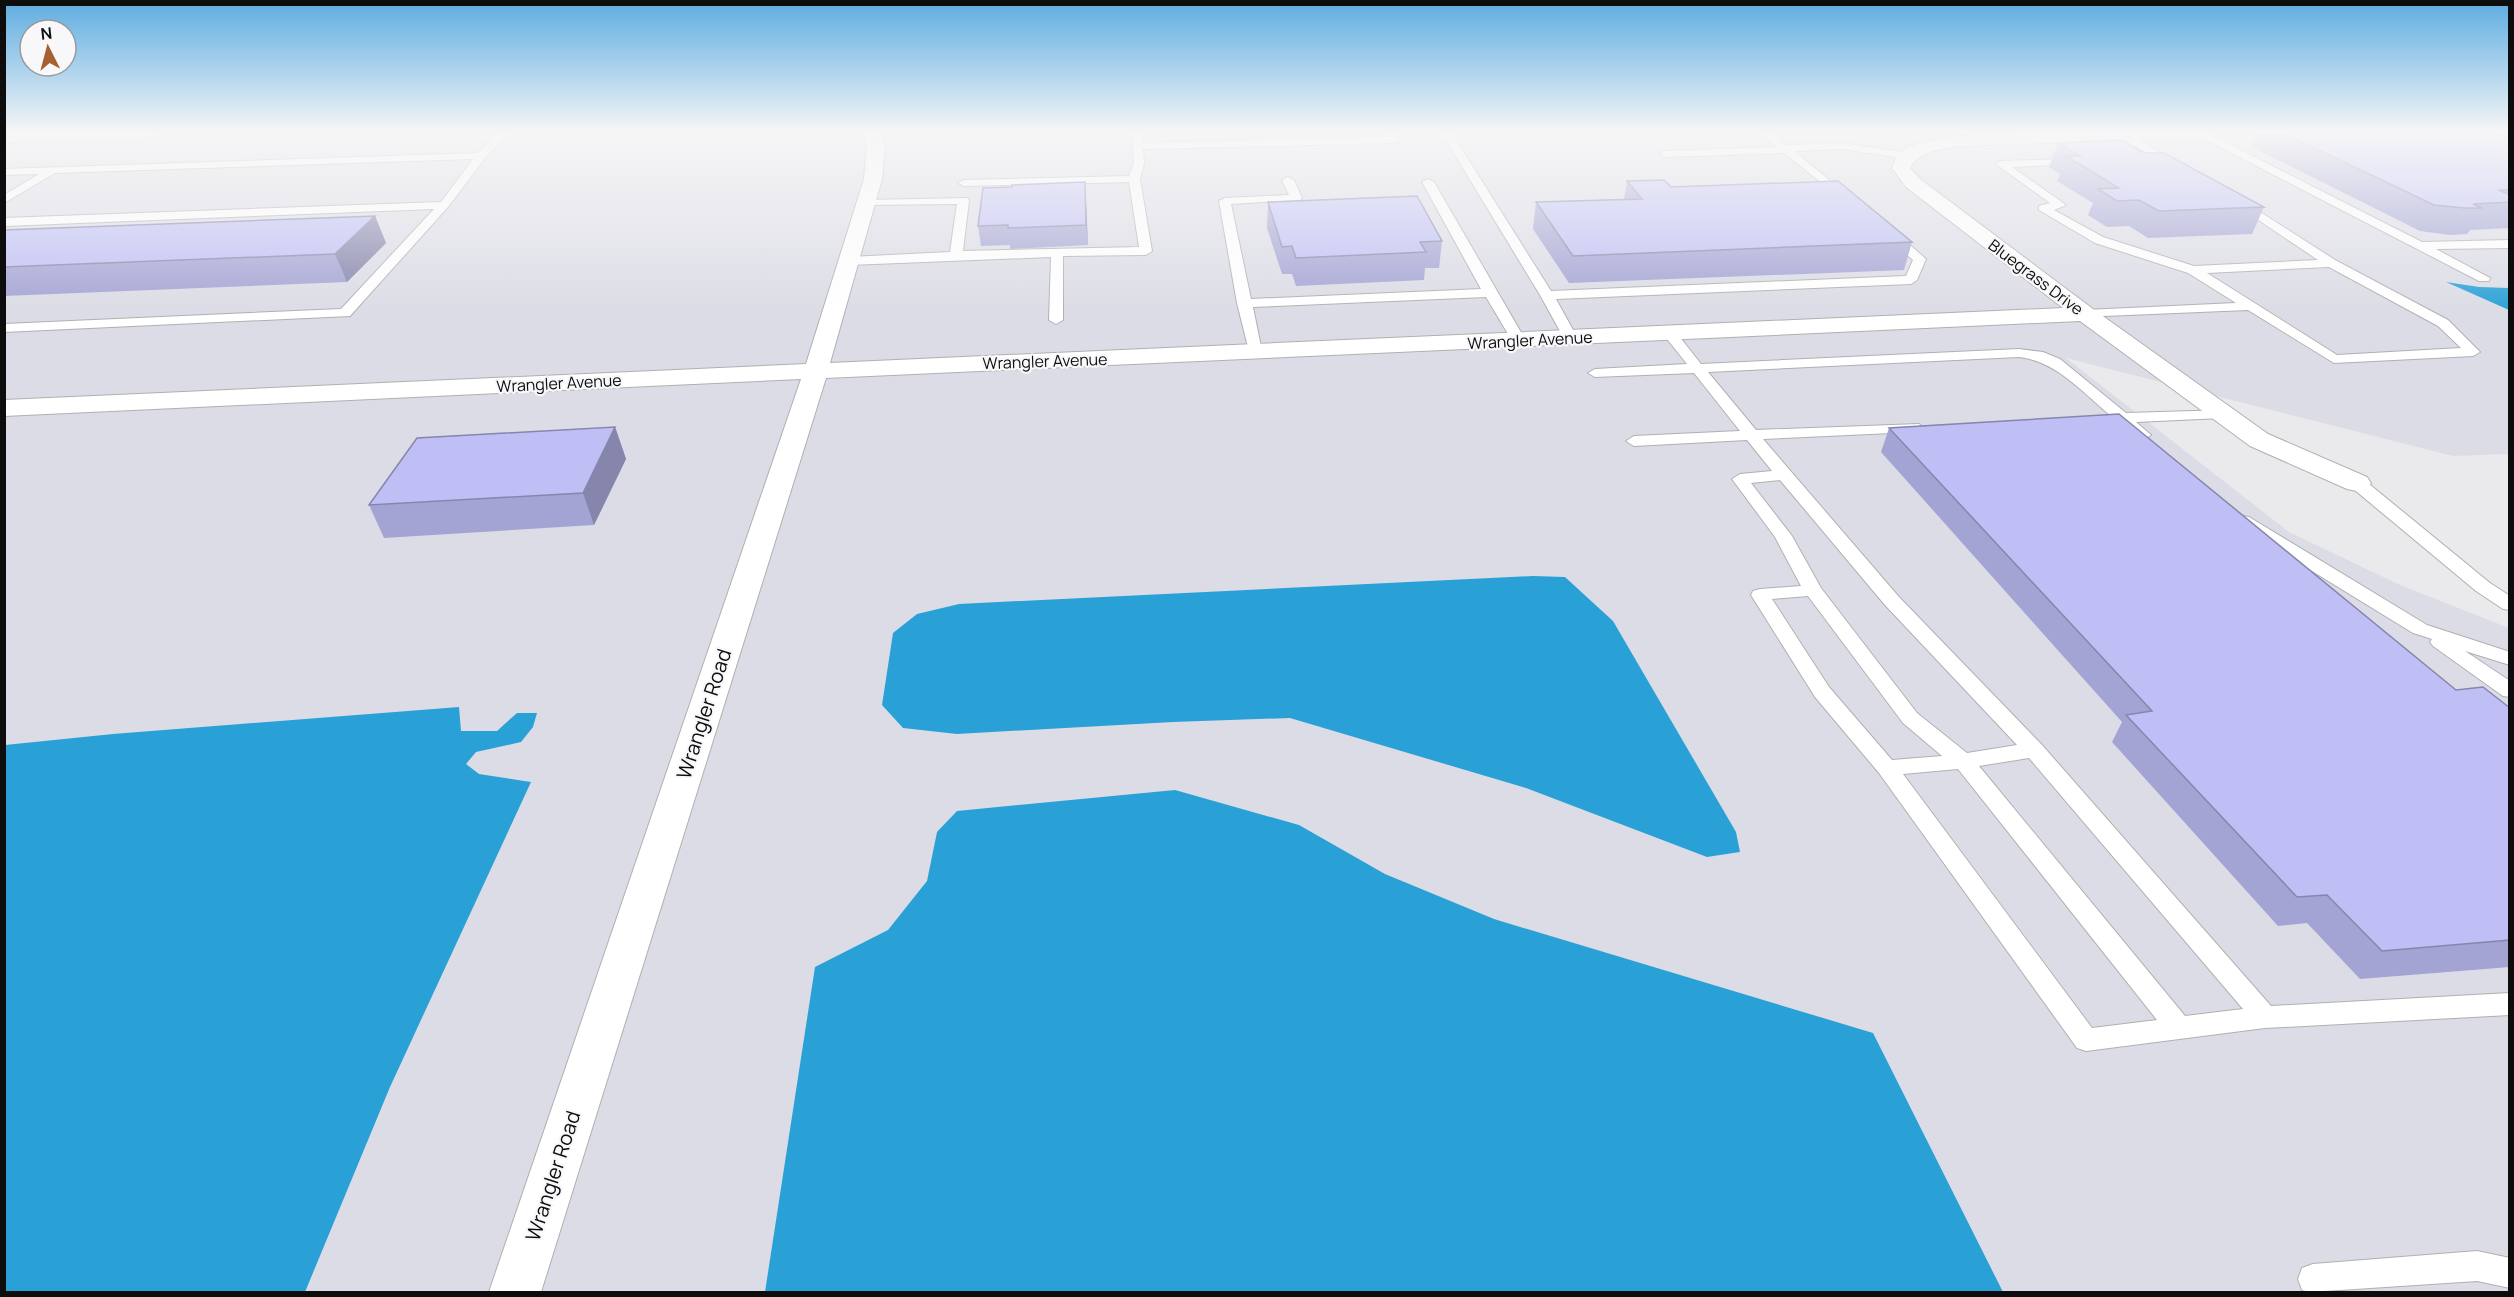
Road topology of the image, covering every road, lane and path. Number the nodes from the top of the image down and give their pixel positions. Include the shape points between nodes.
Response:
1 (453, 193) edge
2 (869, 193) edge
3 (1136, 193) edge
4 (1294, 193) edge
5 (1434, 193) edge
6 (1483, 193) edge
7 (1839, 193) edge
8 (1925, 193) edge
9 (2042, 193) edge
10 (2315, 193) edge
11 (2228, 196) edge
12 (866, 203) junction
13 (444, 205) junction
14 (1858, 208) edge
15 (4, 222) edge
16 (1875, 223) edge
17 (2510, 244) edge
18 (2420, 246) junction
19 (1057, 253) junction
20 (956, 255) junction
21 (849, 261) junction
22 (2331, 263) junction
23 (2193, 270) junction
24 (2484, 278) dead end
25 (1490, 293) junction
26 (1546, 295) junction
27 (1244, 303) junction
28 (2251, 306) junction
29 (2085, 314) junction
30 (1056, 320) dead end
31 (4, 328) edge
32 (1671, 334) junction
33 (1570, 339) junction
34 (1519, 341) junction
35 (1255, 352) junction
36 (1699, 368) junction
37 (816, 371) junction
38 (1595, 373) dead end
39 (4, 408) edge
40 (2222, 413) junction
41 (2122, 417) junction
42 (2099, 418) edge
43 (1925, 427) edge
44 (1751, 435) junction
45 (1634, 441) dead end
46 (2158, 449) edge
47 (1785, 475) junction
48 (2356, 483) joint
49 (2230, 513) edge
50 (1813, 590) junction
51 (2510, 605) edge
52 (2420, 629) junction
53 (2510, 659) edge
54 (2510, 691) edge
55 (2034, 750) junction
56 (1963, 761) junction
57 (1887, 768) junction
58 (2510, 1004) edge
59 (2265, 1017) junction
60 (2179, 1028) junction
61 (2510, 1272) edge
62 (2313, 1279) dead end
63 (515, 1293) edge

1 - 13 lane
2 - 12 street, Wrangler Road
3 - 19 lane via 1146,250
4 - 27 lane via 1296,198 1225,201
5 - 25 lane
6 - 26 lane
7 - 14 lane
8 - 29 street, Bluegrass Drive
9 - 23 lane via 2060,205 2043,208 2099,240
10 - 18 lane
11 - 22 lane
12 - 20 lane via 963,200
12 - 21 street, Wrangler Road
13 - 15 lane
13 - 31 lane via 345,313
16 - 26 lane via 1920,259 1911,280
17 - 18 lane
18 - 24 lane
19 - 20 lane
19 - 30 lane
20 - 21 lane
21 - 37 street, Wrangler Road
22 - 23 lane
22 - 28 lane via 2443,323 2473,352 2334,359
23 - 28 lane
25 - 27 lane
25 - 34 lane
26 - 33 lane
27 - 35 lane
28 - 29 lane
29 - 32 street, Wrangler Avenue
29 - 40 street, Bluegrass Drive
32 - 33 street, Wrangler Avenue
32 - 36 lane
33 - 34 street, Wrangler Avenue
34 - 35 street, Wrangler Avenue
35 - 37 street, Wrangler Avenue
36 - 38 lane
36 - 41 lane via 2038,355 2055,362
36 - 44 lane
37 - 39 street, Wrangler Avenue
37 - 63 street, Wrangler Road
40 - 41 lane
40 - 48 street, Bluegrass Drive via 2259,440
41 - 42 lane
41 - 46 lane
43 - 44 lane
44 - 45 lane
44 - 47 lane
47 - 50 lane via 1740,478 1783,536
47 - 55 lane via 1892,601
48 - 51 lane via 2482,587
49 - 52 lane
50 - 56 lane via 1910,718
50 - 57 lane via 1760,595 1822,692
52 - 53 lane
52 - 54 lane
55 - 56 lane
55 - 59 lane
56 - 57 lane
56 - 60 lane
57 - 60 lane via 2086,1040
58 - 59 lane
59 - 60 lane
61 - 62 lane via 2477,1266

